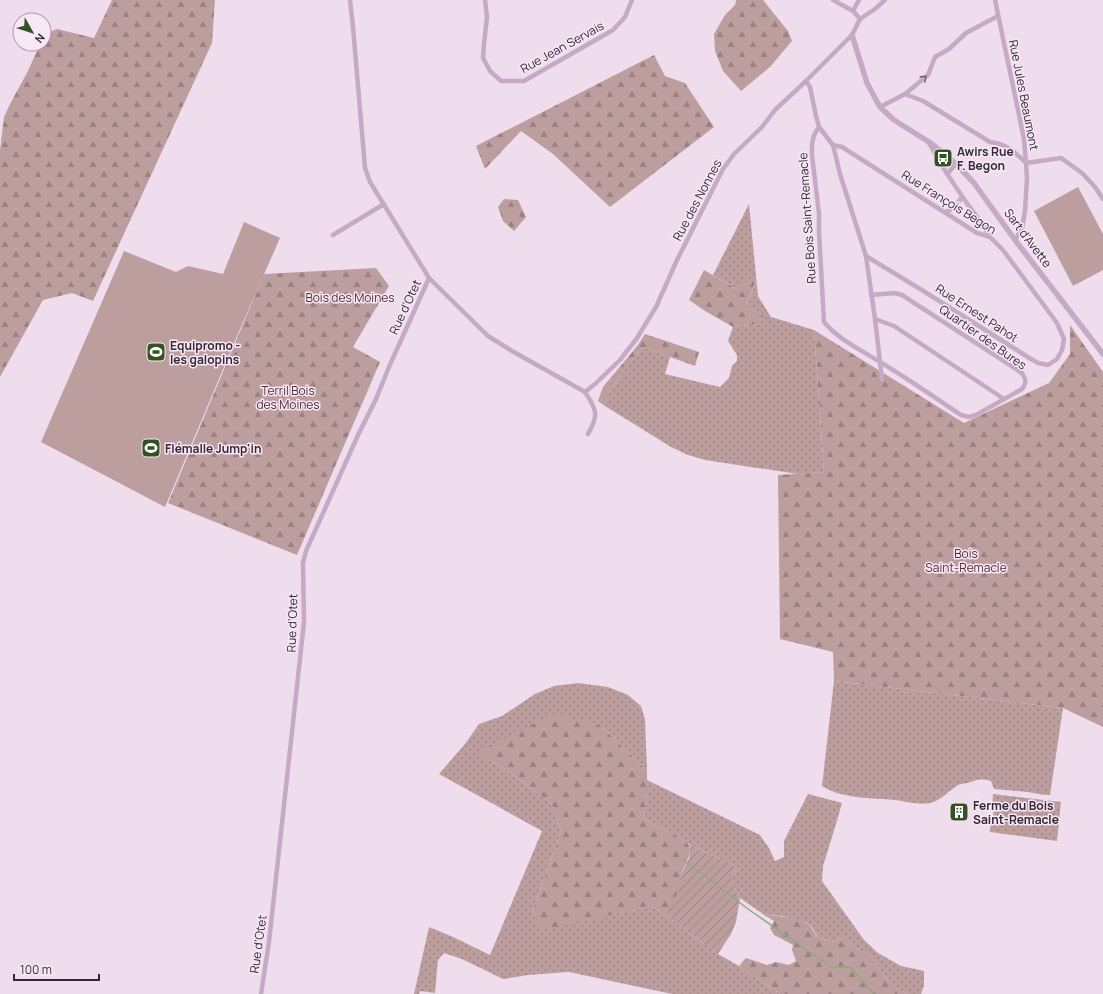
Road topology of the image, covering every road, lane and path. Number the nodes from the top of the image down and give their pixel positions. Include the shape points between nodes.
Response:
1 (350, 0) edge
2 (485, 0) edge
3 (632, 0) edge
4 (833, 0) edge
5 (859, 0) edge
6 (885, 0) edge
7 (995, 0) edge
8 (853, 11) junction
9 (998, 16) junction
10 (860, 18) junction
11 (852, 35) junction
12 (806, 81) junction
13 (905, 94) junction
14 (880, 107) junction
15 (819, 127) junction
16 (929, 142) junction
17 (832, 145) junction
18 (1026, 163) junction
19 (956, 164) junction
20 (947, 174) junction
21 (962, 197) junction
22 (1103, 199) edge
23 (384, 204) junction
24 (946, 212) junction
25 (333, 235) dead end
26 (990, 237) junction
27 (1015, 240) junction
28 (866, 256) junction
29 (429, 278) junction
30 (871, 295) junction
31 (875, 318) junction
32 (1103, 354) edge
33 (1057, 359) joint
34 (880, 362) junction
35 (882, 379) dead end
36 (585, 392) junction
37 (1004, 399) junction
38 (588, 434) dead end
39 (261, 994) edge

1 - 23 street via 365,168 370,182
2 - 3 street, Rue Jean Servais via 487,17 483,58 490,71 501,81 524,81 613,30 625,17
4 - 8 street
5 - 8 street
6 - 10 street
7 - 9 street, Rue Jules Beaumont
8 - 10 street
13 -> 9 street via 928,75 935,57 949,49 966,33
9 - 18 street, Rue Jules Beaumont via 1024,139
10 - 11 street
11 - 12 street, Rue des Nonnes
11 - 14 street, Sart d'Avette via 867,83
12 - 15 street via 810,87
12 - 36 street, Rue des Nonnes via 734,154 677,260 656,307 637,338 620,360
13 - 14 street
13 - 18 street via 922,101 990,142 1013,150
14 - 16 street, Sart d'Avette via 894,120
15 - 17 street
15 - 34 street, Rue Bois Saint-Remacle via 814,134 812,155 819,206 824,322 831,331
16 - 19 street, Sart d'Avette
16 - 20 street
17 - 24 street, Rue François Begon via 842,147
17 - 28 street
18 - 22 street via 1061,158 1082,173
18 - 27 street, Rue Jules Beaumont via 1022,228
19 - 20 street
19 - 27 street, Sart d'Avette via 974,183
20 - 21 street
21 - 24 street via 954,208
21 - 26 street
23 - 25 street
23 - 29 street
24 - 26 street, Rue François Begon via 978,233
26 - 33 street, Rue François Begon via 1003,250 1057,323 1064,338
27 - 32 street, Sart d'Avette
28 - 30 street
28 - 33 street, Rue Ernest Pahot via 1031,360 1048,365
29 - 36 street via 488,336
29 - 39 street, Rue d'Otet via 306,550 303,563 304,622
30 - 31 street
30 - 37 street, Quartier des Bures via 902,295 1022,373 1025,384 1022,389
31 - 34 street
31 - 37 street via 894,326
34 - 35 street
34 - 37 street via 961,415 976,415
36 - 38 street via 595,411 595,418

